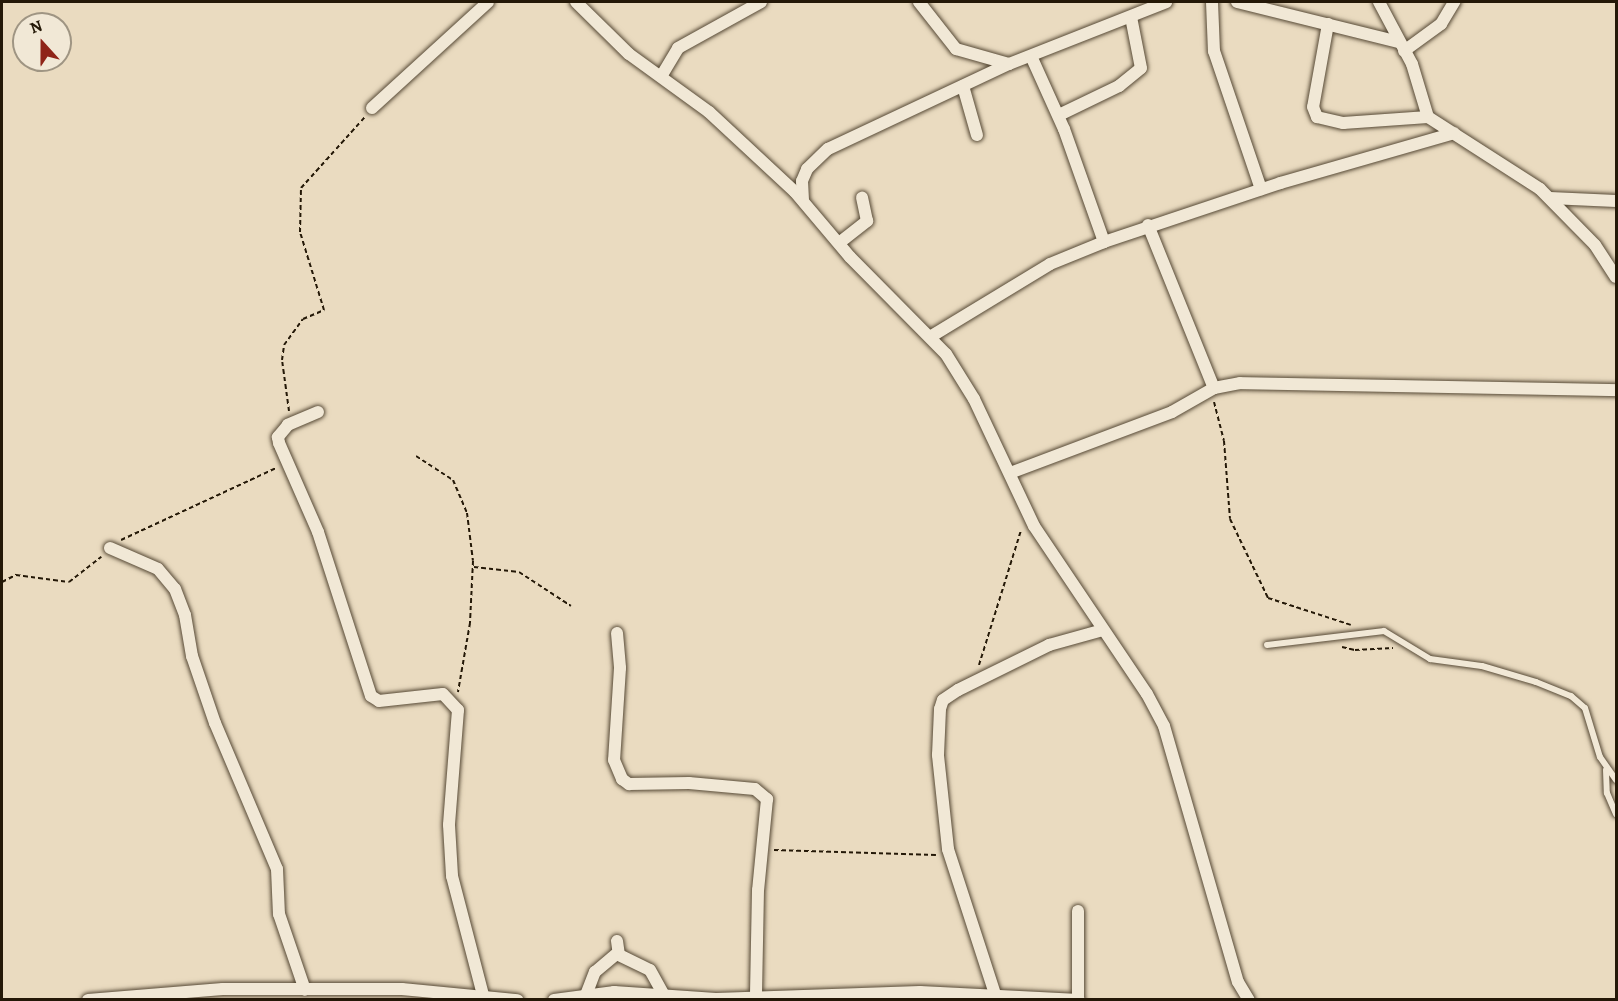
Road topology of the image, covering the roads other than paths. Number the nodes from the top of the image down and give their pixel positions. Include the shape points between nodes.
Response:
1 (488, 2) edge
2 (576, 2) edge
3 (761, 2) edge
4 (919, 2) edge
5 (1166, 2) edge
6 (1212, 2) edge
7 (1237, 2) edge
8 (1379, 2) edge
9 (1454, 2) edge
10 (1131, 17) junction
11 (1328, 24) junction
12 (1402, 46) junction
13 (1031, 56) junction
14 (1009, 64) junction
15 (662, 75) junction
16 (963, 86) junction
17 (372, 108) road end
18 (1059, 114) junction
19 (1428, 117) junction
20 (1454, 134) junction
21 (977, 135) dead end
22 (1261, 189) junction
23 (862, 198) dead end
24 (1550, 198) junction
25 (803, 200) junction
26 (1617, 201) edge
27 (1148, 225) junction
28 (1104, 242) junction
29 (839, 243) junction
30 (1617, 277) edge
31 (930, 337) junction
32 (1212, 389) junction
33 (1617, 390) edge
34 (318, 412) dead end
35 (1010, 473) junction
36 (110, 548) road end
37 (1102, 630) junction
38 (617, 633) dead end
39 (1267, 645) dead end
40 (1606, 770) junction
41 (1617, 780) edge
42 (1617, 814) edge
43 (1078, 911) dead end
44 (305, 990) junction
45 (995, 994) junction
46 (483, 995) junction
47 (586, 995) junction
48 (665, 997) junction
49 (756, 998) junction
50 (88, 999) edge
51 (517, 999) edge
52 (554, 999) edge
53 (1079, 999) edge
54 (1249, 999) edge

1 - 17 street
2 - 15 street via 646,69
3 - 15 street via 678,48
4 - 14 street via 956,50
5 - 10 street
6 - 22 street via 1214,51
7 - 11 street
8 - 12 street
9 - 12 street via 1441,24
10 - 13 street
10 - 18 street via 1141,68 1119,86
11 - 12 street
11 - 19 street via 1313,107 1317,117 1343,123
12 - 19 street
13 - 14 street
13 - 18 street
14 - 16 street
15 - 25 street via 709,111
16 - 21 street
16 - 25 street via 828,149 807,168 802,181
18 - 28 street
19 - 20 street
20 - 22 street
20 - 24 street
22 - 27 street
23 - 29 street via 867,221
24 - 26 street
24 - 30 street via 1596,245
25 - 29 street
27 - 28 street
27 - 32 street
28 - 31 street via 1050,264
29 - 31 street
31 - 35 street via 974,399
32 - 33 street via 1240,383
32 - 35 street via 1172,412
34 - 46 street via 288,425 278,437 286,464 318,532 371,696 379,701 443,694 454,703 459,717 449,825 452,876
35 - 37 street via 1058,566
36 - 44 street via 158,569 175,589 211,712 277,869 279,914
37 - 45 street via 1049,645 943,700 940,709 939,777 950,855
37 - 54 street via 1147,694 1164,726 1238,982
38 - 49 street via 620,668 614,760 622,779 629,784 689,783 755,789 767,799
39 - 40 lane via 1364,631 1391,633 1407,648 1430,659 1507,671 1571,696 1585,708
40 - 41 lane
40 - 42 lane via 1607,793
43 - 53 street
44 - 46 street via 402,989
44 - 50 street via 223,989
45 - 49 street
45 - 53 street
46 - 51 street
47 - 48 street
47 - 48 street via 596,972 618,947 650,970
47 - 52 street
48 - 49 street

